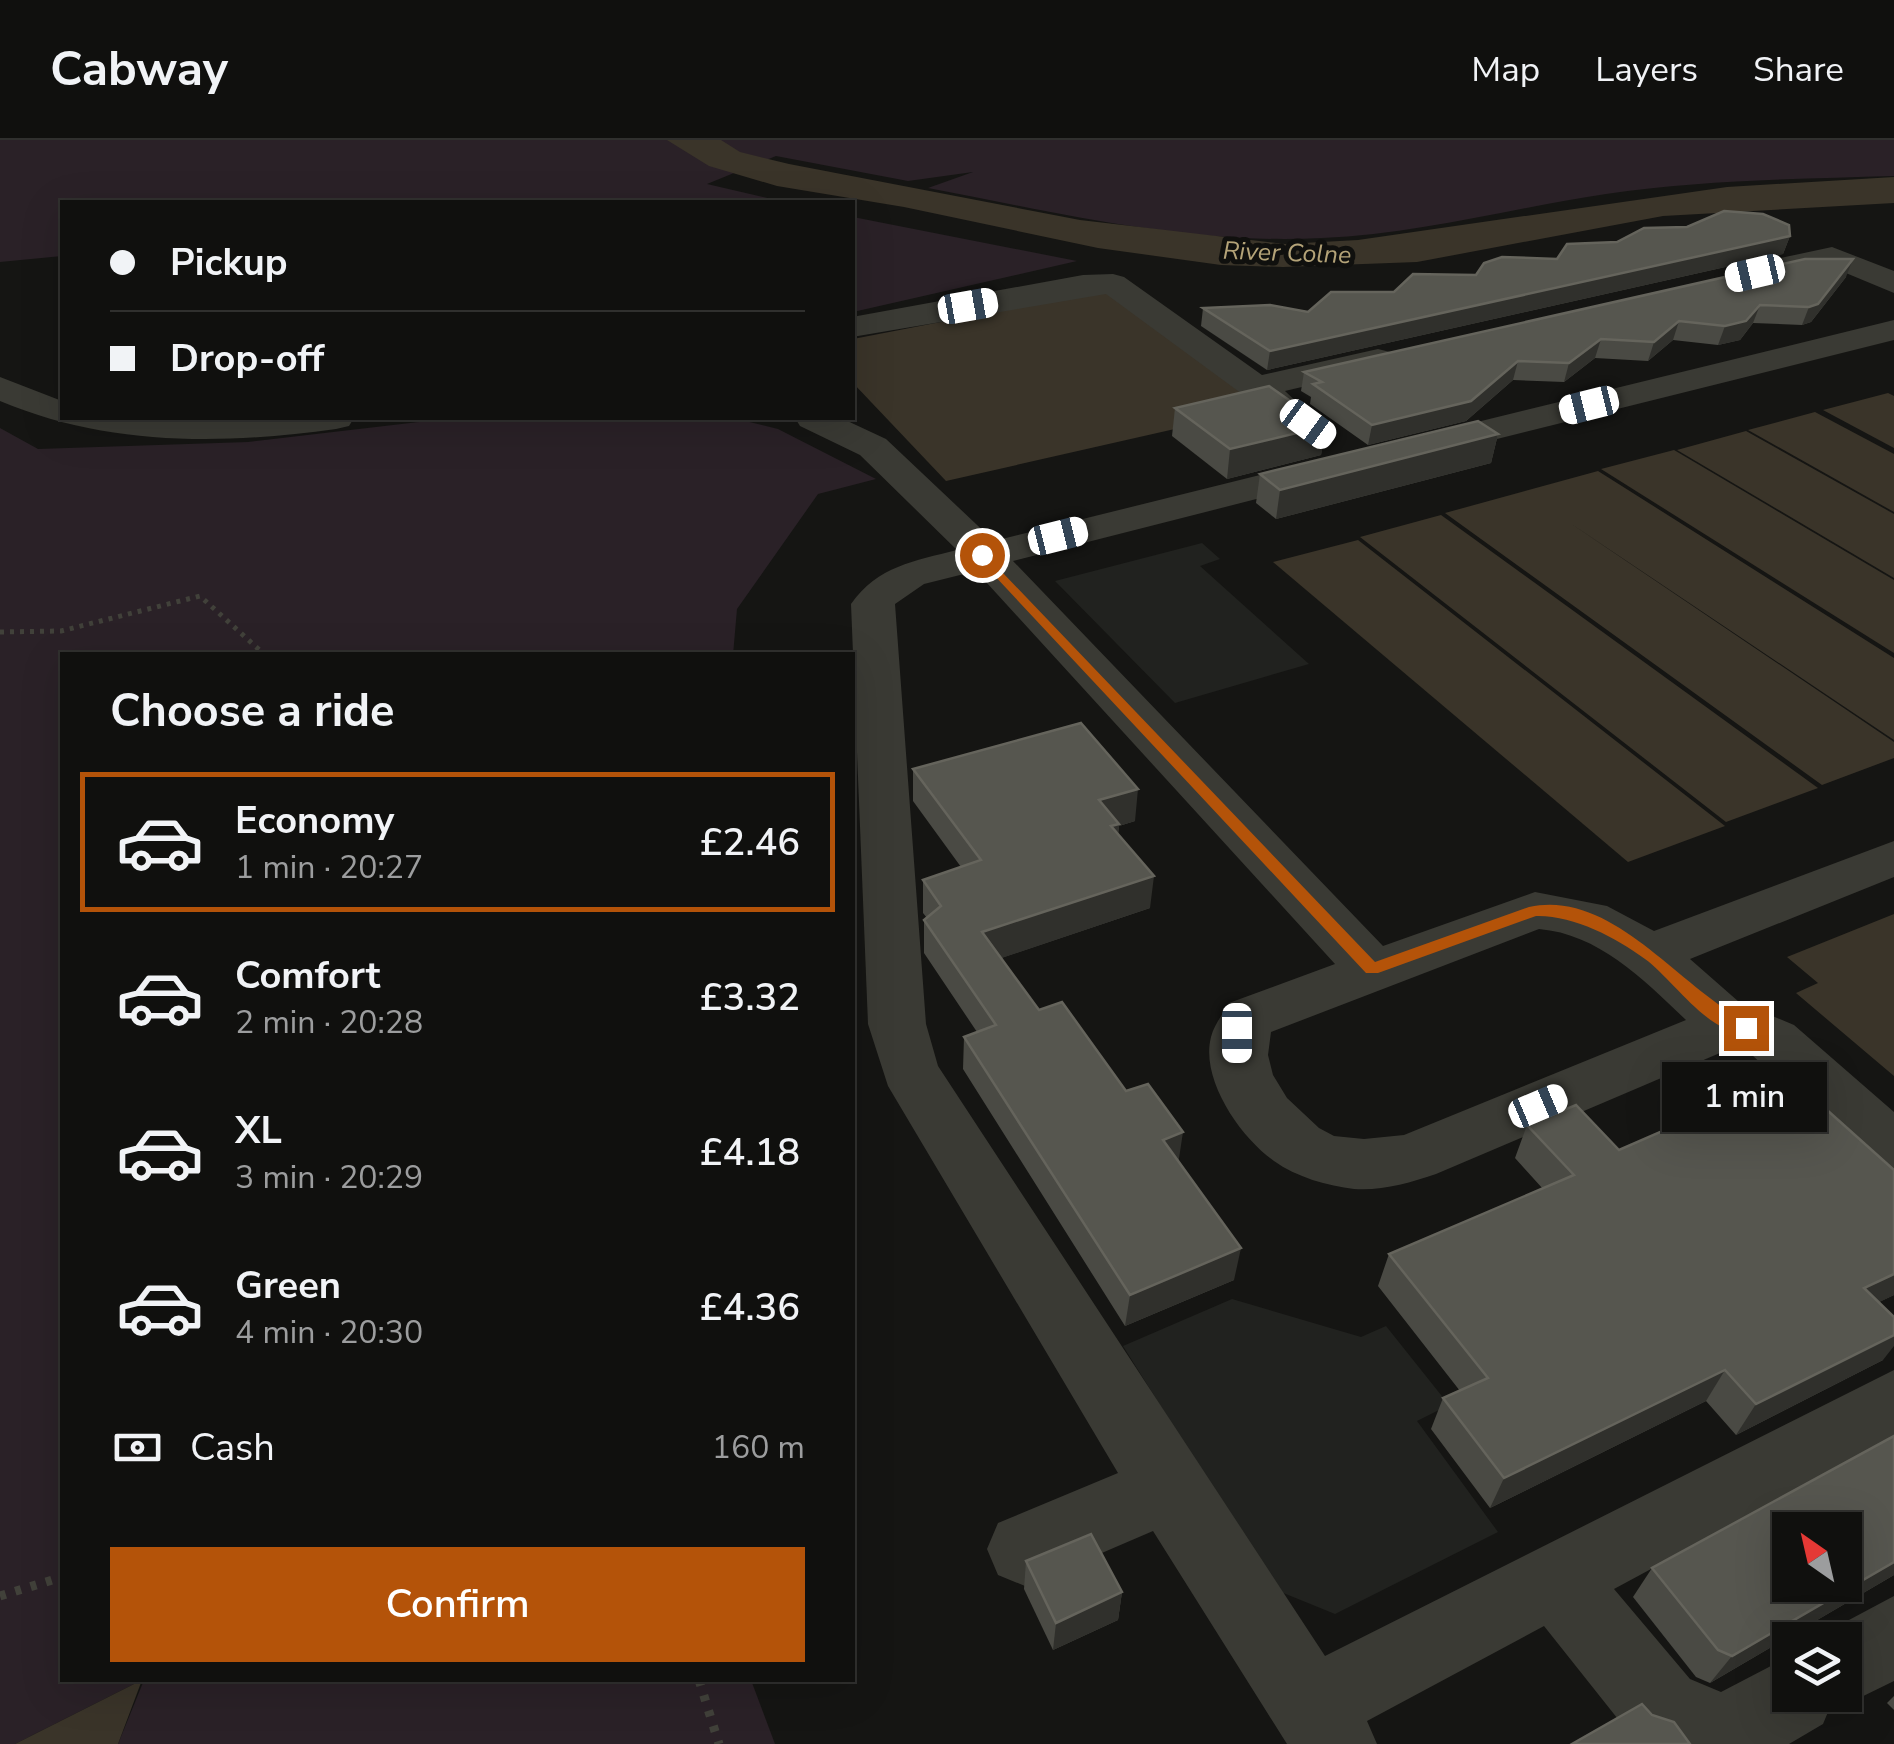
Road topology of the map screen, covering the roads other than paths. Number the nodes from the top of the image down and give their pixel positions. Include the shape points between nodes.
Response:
1 (1717, 282) edge
2 (1894, 283) edge
3 (855, 326) edge
4 (1894, 330) edge
5 (1410, 352) edge
6 (0, 358) edge
7 (60, 380) edge
8 (1256, 387) junction
9 (0, 388) edge
10 (60, 413) edge
11 (90, 420) edge
12 (318, 420) edge
13 (819, 420) edge
14 (856, 432) edge
15 (1380, 457) edge
16 (982, 555) junction
17 (1894, 858) edge
18 (870, 889) edge
19 (1650, 954) junction
20 (1372, 969) junction
21 (1720, 1017) junction
22 (1894, 1148) edge
23 (1894, 1402) edge
24 (1168, 1488) junction
25 (1025, 1548) dead end
26 (1556, 1580) junction
27 (1894, 1636) edge
28 (1862, 1655) edge
29 (1751, 1725) edge
30 (1323, 1726) edge

1 - 2 lane via 1832,256
3 - 8 lane via 1113,284
4 - 15 lane
5 - 8 lane
6 - 7 lane
8 - 16 lane via 1361,462
9 - 10 lane
11 - 12 lane via 220,431
13 - 14 lane
14 - 16 lane
16 - 18 lane via 909,575 873,604
16 - 20 lane
17 - 19 lane
18 - 24 lane via 909,1070
19 - 20 lane via 1582,918 1535,910
19 - 21 lane
20 - 21 lane via 1250,1018 1237,1033 1237,1058 1256,1104 1309,1152 1342,1163 1414,1158 1700,1040 1720,1029
21 - 22 lane via 1773,1040
23 - 26 lane
24 - 25 lane
24 - 30 lane
26 - 29 lane via 1662,1708
26 - 30 lane
27 - 28 lane

